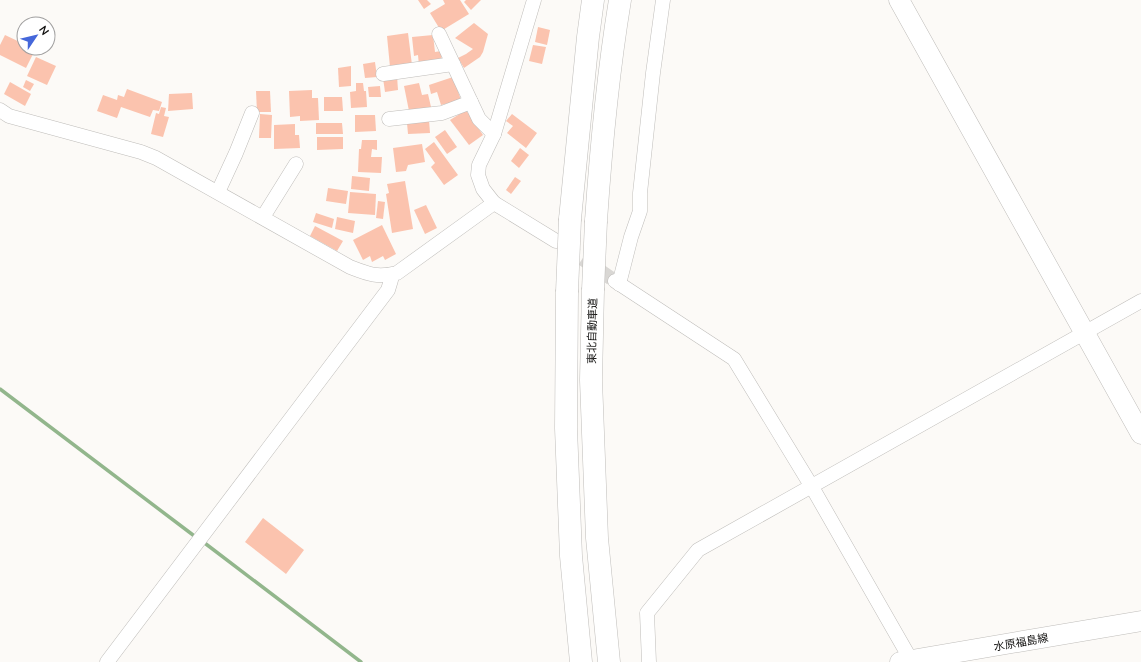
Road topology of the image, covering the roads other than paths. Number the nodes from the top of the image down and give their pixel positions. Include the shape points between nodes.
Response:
1 (534, 0) edge
2 (593, 0) edge
3 (620, 0) edge
4 (663, 0) edge
5 (899, 0) edge
6 (439, 34) dead end
7 (453, 64) junction
8 (383, 74) dead end
9 (471, 102) junction
10 (0, 110) edge
11 (252, 112) dead end
12 (389, 119) dead end
13 (494, 134) junction
14 (296, 164) dead end
15 (218, 192) junction
16 (494, 203) junction
17 (263, 217) junction
18 (556, 241) tunnel mouth
19 (388, 275) junction
20 (1141, 301) edge
21 (1085, 332) junction
22 (1141, 434) edge
23 (812, 487) junction
24 (1141, 621) edge
25 (905, 661) edge
26 (107, 662) edge
27 (581, 662) edge
28 (609, 662) edge
29 (648, 662) edge

1 - 13 street
2 - 27 highway, bridge via 570,219 567,292 566,428 570,541
3 - 28 highway, 東北自動車道, bridge via 602,137 596,221 591,380 597,538
4 - 23 street via 653,73 640,211 617,283 734,358
5 - 21 street
6 - 7 street
7 - 8 street
7 - 9 street
9 - 12 street via 442,113
9 - 13 street via 479,119
10 - 15 street via 9,116 141,152
11 - 15 street
13 - 16 street via 479,165 478,175 483,189
14 - 17 street
15 - 17 street
16 - 18 street
16 - 19 street via 397,273
17 - 19 street via 350,266 372,276
19 - 26 street via 391,280 388,290
20 - 21 street
21 - 22 street
21 - 23 street
23 - 25 street
23 - 29 street via 698,550 647,613
24 - 25 street, 水原福島線

